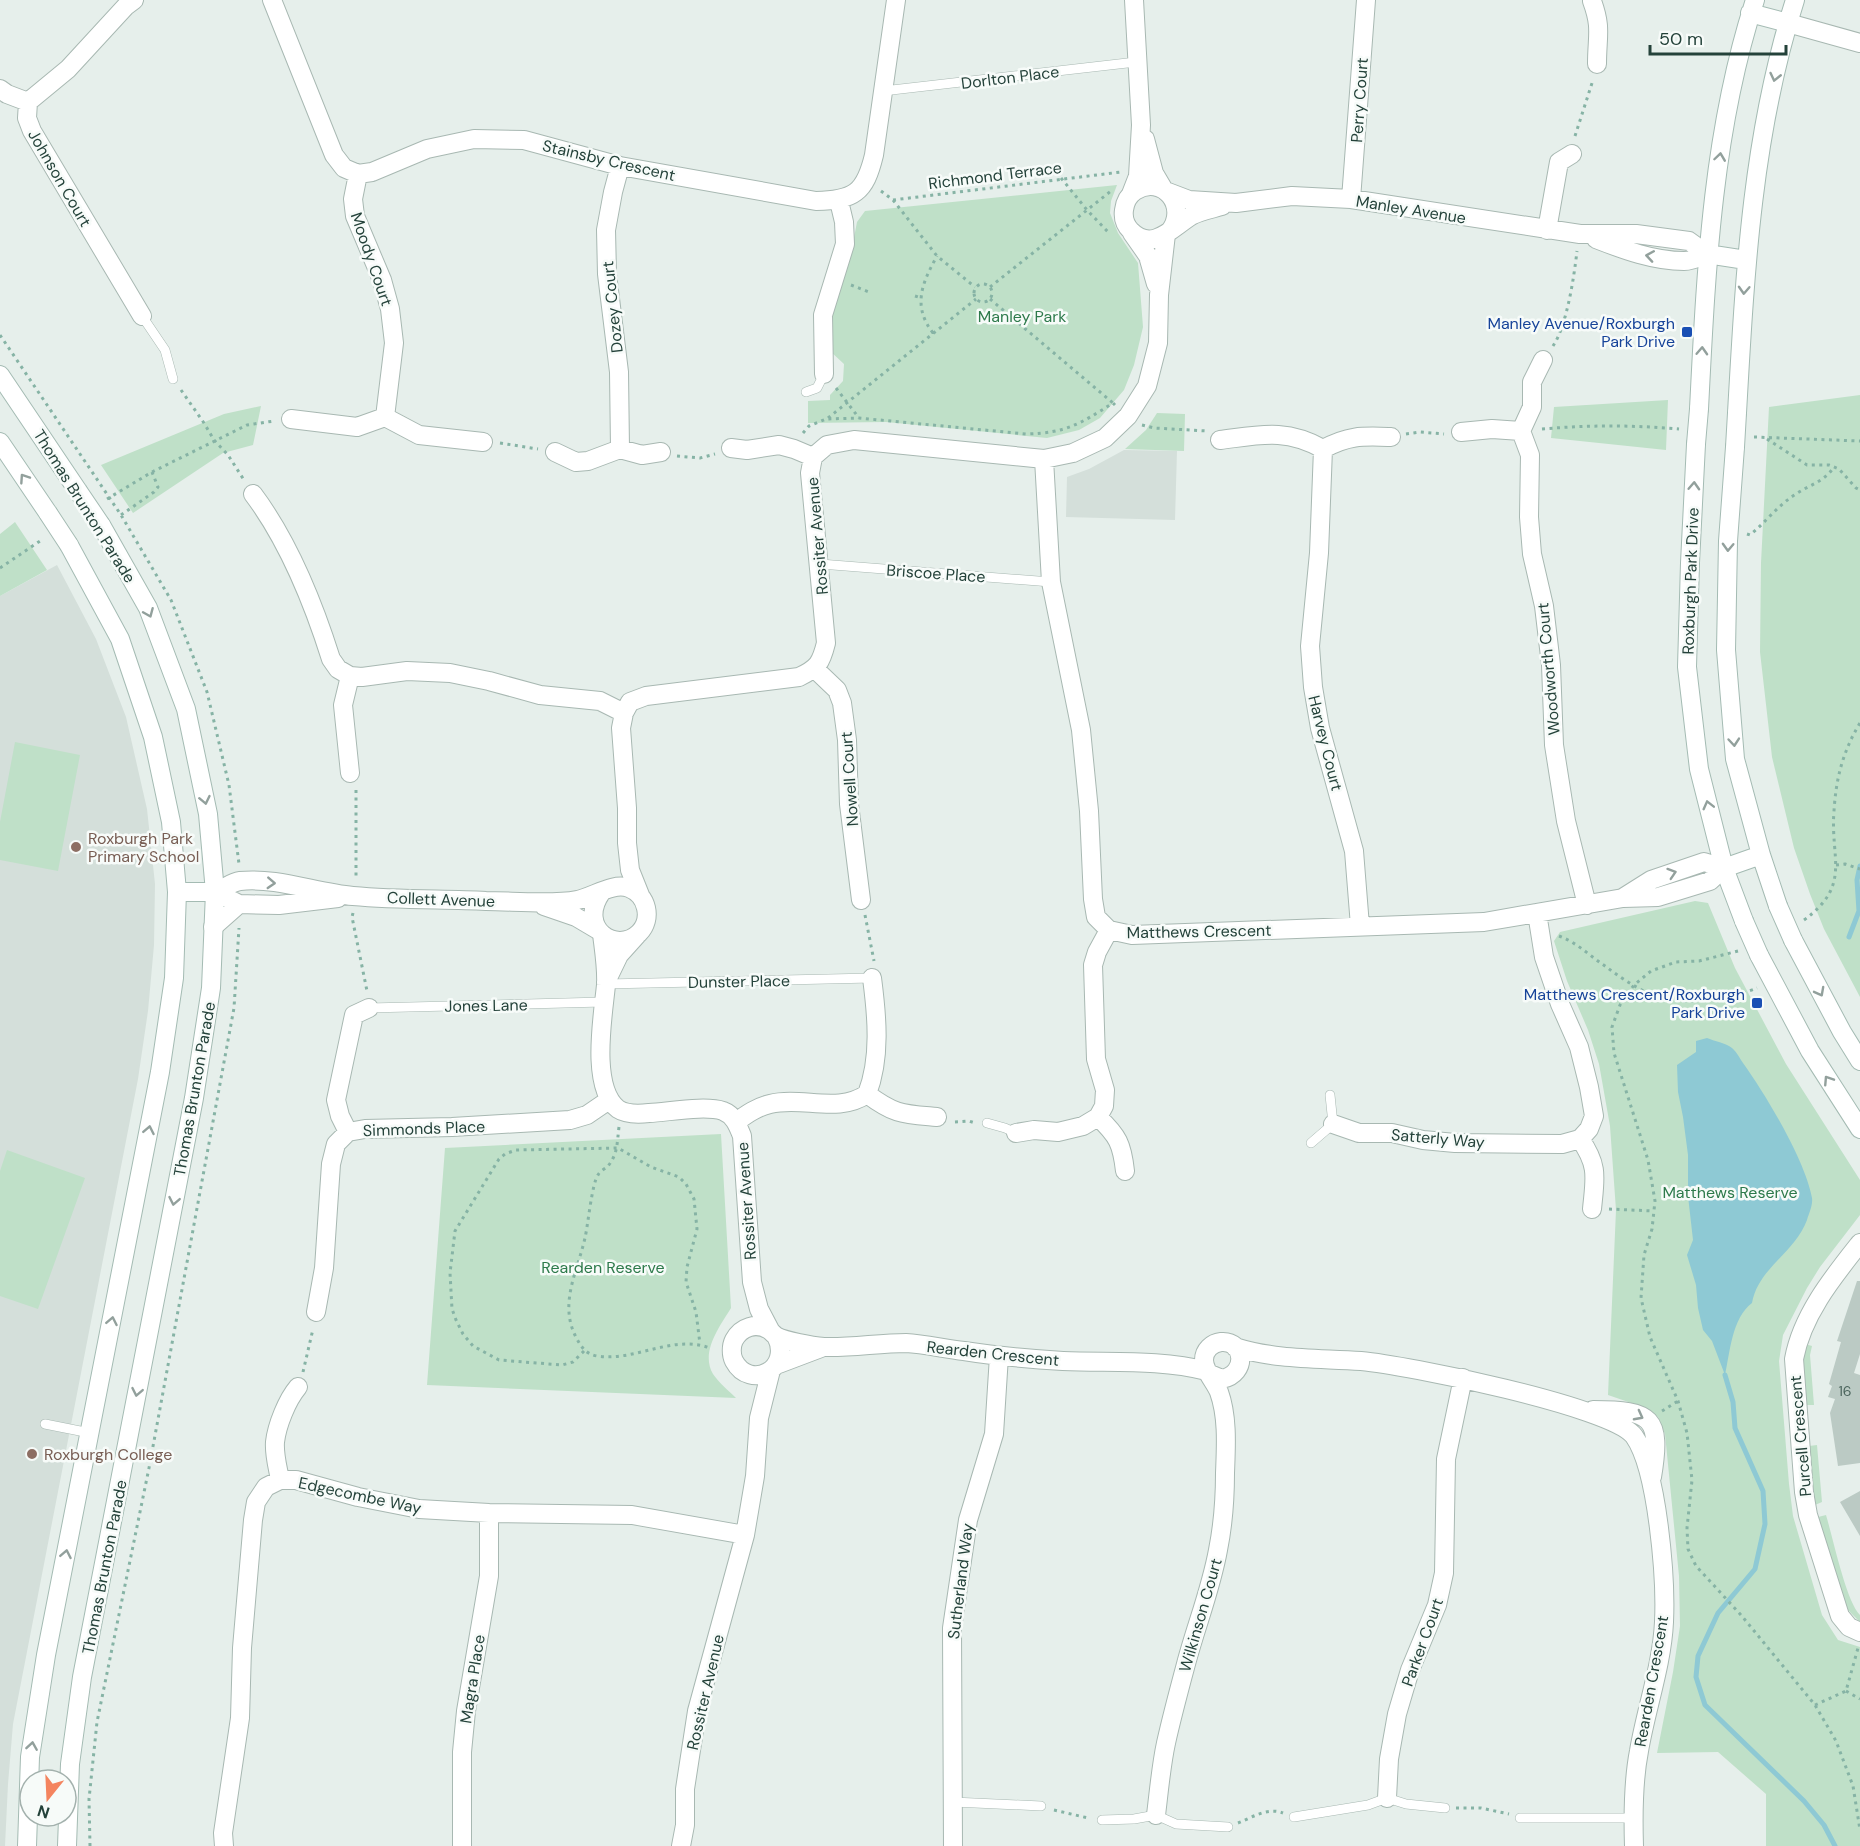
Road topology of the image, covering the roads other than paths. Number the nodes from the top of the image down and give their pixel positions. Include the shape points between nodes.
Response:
1 (134, 0) edge
2 (896, 0) edge
3 (1134, 0) edge
4 (1366, 0) edge
5 (1589, 0) edge
6 (1795, 0) edge
7 (273, 2) edge
8 (1752, 7) edge
9 (1788, 23) junction
10 (1860, 43) edge
11 (1136, 62) junction
12 (1597, 64) road end
13 (0, 89) edge
14 (883, 91) junction
15 (28, 102) junction
16 (1141, 125) junction
17 (1572, 154) road end
18 (620, 166) junction
19 (358, 174) junction
20 (1123, 191) junction
21 (1166, 191) junction
22 (1351, 199) junction
23 (839, 201) junction
24 (1236, 202) junction
25 (1711, 227) junction
26 (1547, 230) junction
27 (1132, 233) junction
28 (1168, 233) junction
29 (1583, 235) junction
30 (1689, 241) junction
31 (1707, 254) junction
32 (1746, 260) junction
33 (1687, 261) junction
34 (1706, 281) junction
35 (1159, 295) junction
36 (142, 316) joint
37 (1543, 360) road end
38 (824, 374) joint
39 (0, 375) edge
40 (173, 378) road end
41 (806, 392) dead end
42 (385, 417) junction
43 (291, 420) road end
44 (1521, 431) junction
45 (1461, 432) road end
46 (1391, 437) road end
47 (1220, 440) road end
48 (0, 442) edge
49 (483, 442) road end
50 (731, 448) road end
51 (620, 449) junction
52 (1323, 449) junction
53 (555, 452) road end
54 (661, 452) road end
55 (813, 457) junction
56 (1044, 459) junction
57 (253, 495) road end
58 (820, 564) junction
59 (1051, 582) junction
60 (815, 669) junction
61 (350, 676) junction
62 (624, 712) junction
63 (350, 773) dead end
64 (1718, 841) junction
65 (627, 843) junction
66 (1761, 855) junction
67 (212, 861) junction
68 (1704, 862) junction
69 (1724, 868) junction
70 (239, 881) junction
71 (1710, 881) junction
72 (1733, 890) junction
73 (177, 892) junction
74 (215, 892) junction
75 (603, 892) junction
76 (640, 895) junction
77 (351, 896) junction
78 (1623, 898) junction
79 (861, 900) road end
80 (531, 902) junction
81 (239, 904) junction
82 (1587, 905) junction
83 (1537, 913) junction
84 (1360, 926) junction
85 (213, 927) junction
86 (1109, 930) junction
87 (600, 932) junction
88 (637, 934) junction
89 (872, 978) joint
90 (606, 984) junction
91 (603, 1002) junction
92 (369, 1008) joint
93 (1860, 1061) edge
94 (867, 1094) junction
95 (1330, 1095) dead end
96 (615, 1105) junction
97 (937, 1117) road end
98 (1098, 1117) junction
99 (736, 1122) junction
100 (987, 1123) road end
101 (1333, 1124) junction
102 (1860, 1128) edge
103 (348, 1132) junction
104 (1016, 1133) joint
105 (1580, 1139) junction
106 (1311, 1143) dead end
107 (1125, 1171) dead end
108 (1592, 1209) road end
109 (1860, 1243) edge
110 (752, 1282) junction
111 (316, 1312) road end
112 (773, 1333) junction
113 (738, 1334) junction
114 (823, 1347) junction
115 (1209, 1347) junction
116 (1235, 1347) junction
117 (999, 1356) junction
118 (1285, 1358) junction
119 (1163, 1363) junction
120 (774, 1367) junction
121 (738, 1368) junction
122 (1236, 1372) junction
123 (1209, 1373) junction
124 (1463, 1378) junction
125 (298, 1387) road end
126 (1224, 1413) junction
127 (759, 1418) junction
128 (45, 1424) dead end
129 (90, 1433) junction
130 (280, 1480) junction
131 (489, 1513) junction
132 (745, 1535) junction
133 (1860, 1632) edge
134 (1387, 1798) junction
135 (953, 1802) junction
136 (1041, 1806) road end
137 (1446, 1808) road end
138 (1155, 1815) junction
139 (1294, 1817) road end
140 (1520, 1818) road end
141 (1633, 1818) junction
142 (1102, 1820) road end
143 (685, 1825) junction
144 (1228, 1827) road end
145 (27, 1846) edge
146 (67, 1846) edge
147 (224, 1846) edge
148 (462, 1846) edge
149 (681, 1846) edge
150 (688, 1846) edge
151 (953, 1846) edge
152 (1634, 1846) edge

1 - 15 street via 68,69
2 - 14 street
3 - 11 street
4 - 22 street, Perry Court
5 - 12 street via 1600,33
6 - 9 street
7 - 19 street via 334,154 344,168
8 - 9 street
25 -> 8 street, Roxburgh Park Drive via 1720,151
9 - 10 street
9 -> 32 street via 1760,143
11 - 14 lane, Dorlton Place
11 - 16 street
13 - 15 street
14 - 23 street via 869,175 858,191
15 - 36 street, Johnson Court via 27,118 32,131
16 - 20 street via 1137,176
16 - 21 street via 1154,173
17 - 26 street via 1559,162
18 - 19 street, Stainsby Crescent via 524,140 474,139 427,149
18 - 23 street, Stainsby Crescent via 816,201
18 - 51 street, Dozey Court via 606,230 607,274 619,372
19 - 42 street, Moody Court via 353,199 355,216 382,280 394,343
20 - 21 street via 1147,186
20 - 27 street via 1123,216
21 - 24 street, Manley Avenue via 1189,200
21 - 28 street via 1177,208 1177,218
22 - 24 street, Manley Avenue via 1292,196
22 - 26 street, Manley Avenue
23 - 38 street via 845,244 823,315
24 - 28 street, Manley Avenue via 1193,215
25 - 30 street
25 - 31 street, Roxburgh Park Drive
26 - 29 street, Manley Avenue
27 - 28 street via 1153,240
27 - 35 street, Rossiter Avenue via 1148,256
28 - 35 street, Rossiter Avenue
29 - 30 street, Manley Avenue via 1636,234
33 -> 29 street, Manley Avenue via 1634,254
30 - 31 street, Manley Avenue
31 - 32 street, Manley Avenue
31 - 33 street, Manley Avenue
31 - 34 street, Roxburgh Park Drive
32 -> 66 street, bridge via 1726,650 1735,759
33 - 34 street
64 -> 34 street, Roxburgh Park Drive, bridge via 1699,769 1687,667
35 - 56 street, Rossiter Avenue via 1158,343 1147,386 1128,416 1105,438 1073,453
36 - 40 lane via 165,350
37 - 44 street via 1532,382 1532,407
38 - 41 lane via 817,388
39 -> 67 street, Thomas Brunton Parade, bridge via 101,525 148,608 186,709 208,814
42 - 43 street via 357,427
42 - 49 street via 419,435
44 - 45 street
44 - 82 street, Woodworth Court via 1530,455 1532,554 1544,606 1551,665 1554,745 1566,821
46 - 52 street via 1341,439
47 - 52 street via 1267,434 1305,439
73 -> 48 street, Thomas Brunton Parade, bridge via 171,822 153,737 120,639 69,545
50 - 55 street via 779,446
51 - 53 street via 576,462
51 - 54 street via 642,455
52 - 84 street, Harvey Court via 1312,687 1354,851
55 - 56 street, Rossiter Avenue via 828,445 854,440
55 - 58 street, Rossiter Avenue via 810,473
56 - 59 street, Matthews Crescent
57 - 61 street via 301,577 331,659
58 - 59 lane, Briscoe Place
58 - 60 street, Rossiter Avenue via 826,643
59 - 86 street, Matthews Crescent via 1081,730 1093,899 1096,916
60 - 62 street via 799,677 646,696 630,702
60 - 79 street, Nowell Court via 837,690 842,703
61 - 62 street via 407,671 450,673 540,695 600,701
61 - 63 street via 343,705
62 - 65 street via 621,728
64 - 68 street
64 - 69 street, Roxburgh Park Drive
65 - 75 street via 618,870
65 - 76 street via 630,870
66 - 69 street, Matthews Crescent
66 -> 93 street, bridge via 1793,940
67 - 70 street
67 - 74 street, Thomas Brunton Parade
68 - 69 street
78 -> 68 street, Matthews Crescent via 1651,880
69 - 71 street, Matthews Crescent
69 - 72 street, Roxburgh Park Drive
70 - 74 street, Collett Avenue
70 -> 77 street, Collett Avenue via 279,883
71 - 72 street
71 - 78 street, Matthews Crescent via 1658,897
102 -> 72 street, Roxburgh Park Drive, bridge via 1752,952
73 - 74 street, Collett Avenue
129 -> 73 street, Thomas Brunton Parade via 160,1072 174,978
74 - 81 street, Collett Avenue
74 - 85 street, Thomas Brunton Parade
75 - 76 street via 618,886
75 - 80 street, Collett Avenue via 576,901
75 - 87 street via 592,912
76 - 88 street via 647,913
77 - 80 street, Collett Avenue
77 - 81 street, Collett Avenue via 279,905
78 - 82 street, Matthews Crescent
80 - 87 street, Collett Avenue via 576,917
81 - 85 street
82 - 83 street, Matthews Crescent
83 - 84 street, Matthews Crescent via 1484,922
83 - 105 street via 1544,957 1579,1047 1589,1087 1594,1116
84 - 86 street, Matthews Crescent via 1132,935
85 -> 146 street, Thomas Brunton Parade via 211,988 194,1098 82,1677 70,1764
86 - 98 street via 1093,965 1096,1059 1105,1090 1104,1106
87 - 88 street via 620,941
87 - 90 street
88 - 90 street via 619,955
89 - 90 lane, Dunster Place
89 - 94 street via 875,1060
90 - 91 street
91 - 92 lane, Jones Lane
91 - 96 street via 604,1087
92 - 103 street via 354,1015 336,1100
94 - 97 street via 900,1114
94 - 99 street via 843,1105 812,1101 772,1103 756,1108
95 - 101 lane
96 - 99 street, Rossiter Avenue via 636,1114 709,1109 724,1112
96 - 103 street, Simmonds Place via 570,1120
98 - 104 street via 1083,1126 1058,1132
98 - 107 street via 1122,1148
99 - 110 street, Rossiter Avenue via 742,1136
100 - 104 lane
101 - 105 street, Satterly Way via 1359,1133 1455,1143 1562,1143
101 - 106 lane
103 - 111 street, Simmonds Place via 336,1144 331,1164 324,1268
105 - 108 street via 1591,1154 1595,1173
109 - 133 street, Purcell Crescent via 1818,1300 1794,1359 1808,1515 1840,1617
110 - 112 street, Rossiter Avenue via 759,1309
110 - 113 street, Rossiter Avenue
112 - 113 street via 753,1326
112 - 114 street, Rearden Crescent
112 - 120 street via 781,1350
113 - 121 street via 731,1351
114 - 117 street, Rearden Crescent via 907,1343
114 - 120 street, Rearden Crescent
115 - 116 street via 1222,1342
115 - 119 street, Rearden Crescent
115 - 123 street via 1204,1362
116 - 118 street, Rearden Crescent
116 - 122 street via 1241,1359
117 - 119 street, Rearden Crescent
117 - 135 street, Sutherland Way via 994,1434 968,1520 952,1628
118 - 122 street, Rearden Crescent via 1253,1364
118 - 124 street, Rearden Crescent via 1363,1361
119 - 123 street, Rearden Crescent
120 - 121 street via 765,1374 750,1375
120 - 127 street, Rossiter Avenue
121 - 127 street, Rossiter Avenue via 751,1391
122 - 123 street via 1222,1379
122 - 126 street, Wilkinson Court
123 - 126 street, Wilkinson Court
124 - 134 street, Parker Court via 1446,1459 1444,1573 1437,1605 1397,1713
124 - 141 street, Rearden Crescent via 1582,1410 1638,1413 1648,1420 1656,1434 1651,1481 1664,1576 1664,1625 1638,1753
125 - 130 street via 289,1398 275,1441
126 - 138 street, Wilkinson Court via 1225,1501 1218,1551 1165,1745
127 - 132 street, Rossiter Avenue
128 - 129 lane
145 -> 129 street, Thomas Brunton Parade via 30,1757
130 - 131 street, Edgecombe Way via 296,1480 419,1509
130 - 147 street, Edgecombe Way via 266,1486 256,1502 253,1520 240,1718
131 - 132 street, Edgecombe Way via 632,1515
131 - 148 street, Magra Place via 489,1576 462,1752
132 - 143 street, Rossiter Avenue via 697,1712 685,1789
134 - 137 lane
134 - 139 lane via 1368,1805
135 - 136 lane
135 - 151 street, Sutherland Way
138 - 142 lane
138 - 144 lane via 1176,1824
140 - 141 lane
141 - 152 street, Rearden Crescent
143 - 149 street, Rossiter Avenue
143 - 150 street, Rossiter Avenue

